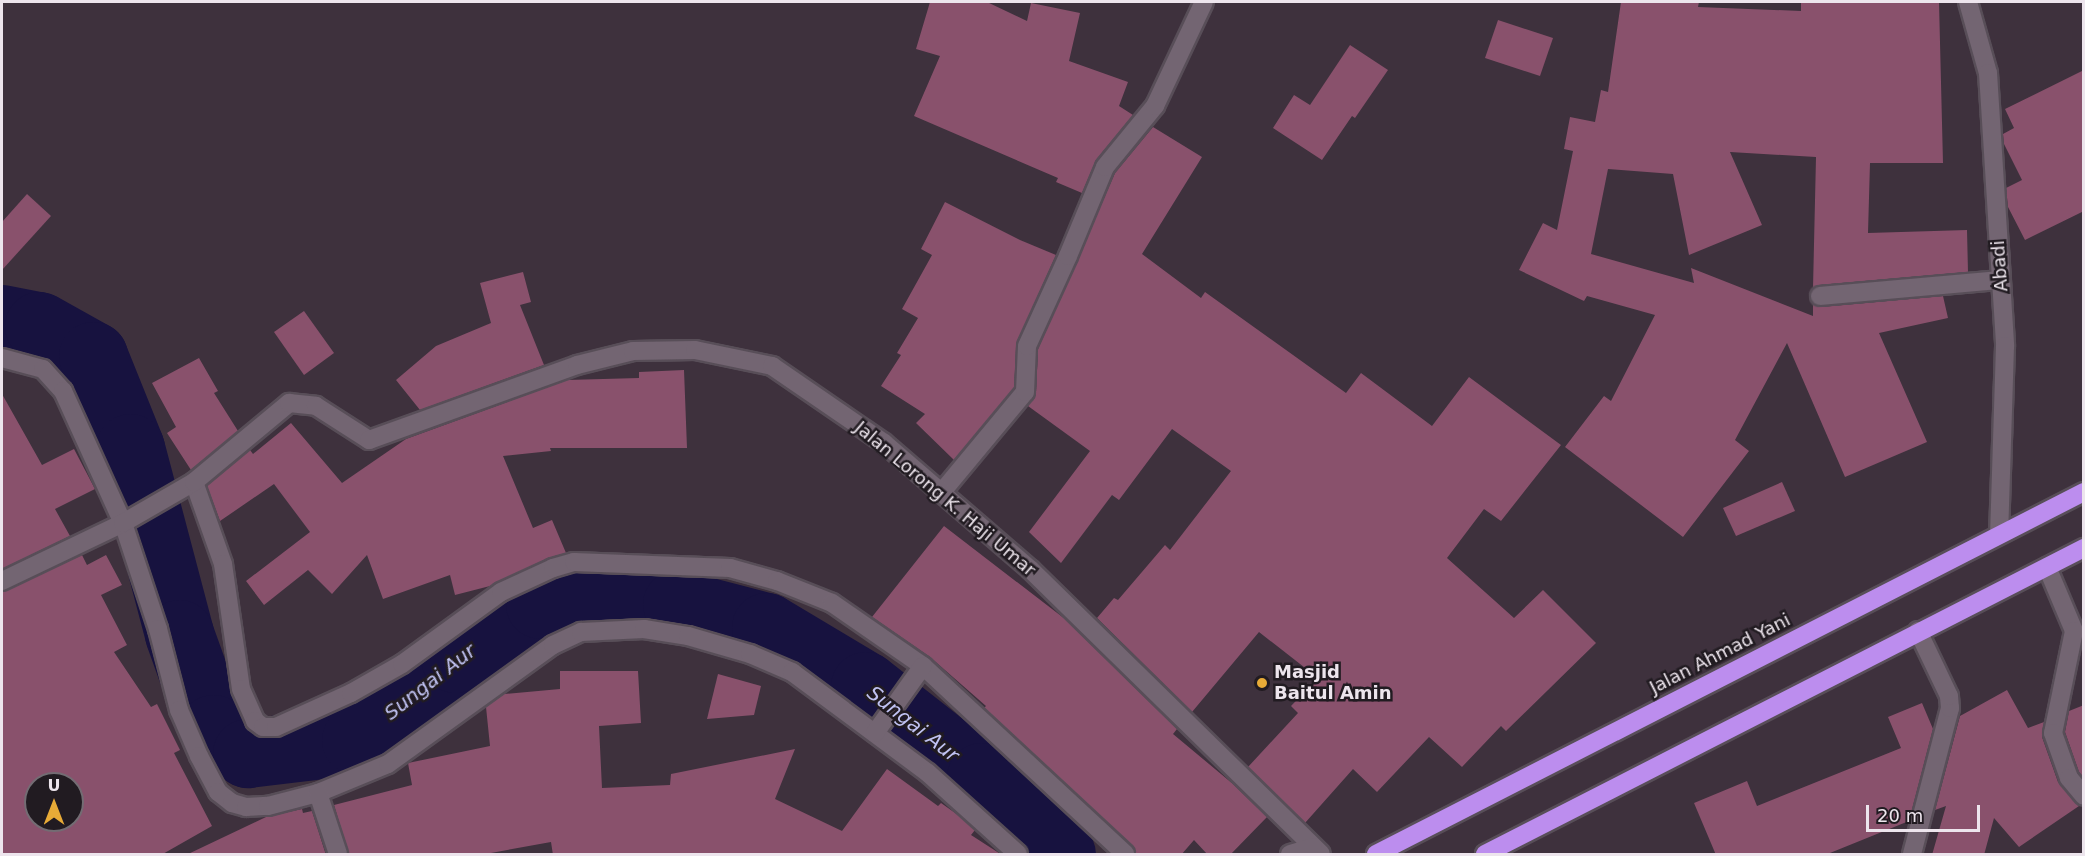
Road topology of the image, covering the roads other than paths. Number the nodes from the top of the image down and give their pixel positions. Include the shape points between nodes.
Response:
1 (1204, 2) edge
2 (1968, 2) edge
3 (2000, 280) junction
4 (1820, 296) dead end
5 (2, 358) edge
6 (187, 486) junction
7 (941, 492) junction
8 (2084, 492) edge
9 (125, 521) junction
10 (1999, 534) junction
11 (2084, 548) edge
12 (2047, 567) junction
13 (2, 581) edge
14 (1918, 631) junction
15 (920, 670) junction
16 (875, 733) junction
17 (318, 793) junction
18 (2084, 796) edge
19 (1317, 851) edge
20 (338, 855) edge
21 (1018, 855) edge
22 (1125, 855) edge
23 (1290, 855) edge
24 (1376, 855) edge
25 (1485, 855) edge
26 (1912, 855) edge

1 - 7 street via 1155,106 1105,167 1027,346 1025,392
2 - 3 street, Abadi via 1988,73
3 - 4 street
3 - 10 street, Abadi via 2005,346
5 - 9 street via 43,369 63,391
6 - 7 street, Jalan Lorong K. Haji Umar via 289,403 316,406 369,440 577,365 633,351 694,350 772,366 884,443
6 - 9 street, Jalan Lorong K. Haji Umar
6 - 15 street via 223,564 241,689 255,721 263,728 276,727 351,693 402,663 501,592 574,562 730,568 777,581 832,603
7 - 19 street, Jalan Lorong K. Haji Umar via 1030,569
8 - 10 highway, Jalan Ahmad Yani
9 - 13 street, Jalan Lorong K. Haji Umar
9 - 17 street via 179,710 218,792 232,803 246,807 268,806
10 - 24 highway, Jalan Ahmad Yani
11 - 12 highway
12 - 14 highway
12 - 18 street via 2074,631 2053,733 2069,777
14 - 25 highway
14 - 26 street via 1949,696 1950,708
15 - 16 street
15 - 22 street
16 - 17 street via 792,672 750,654 688,636 611,629 581,633 553,645 388,764
16 - 21 street via 928,773
17 - 20 street
19 - 23 street

